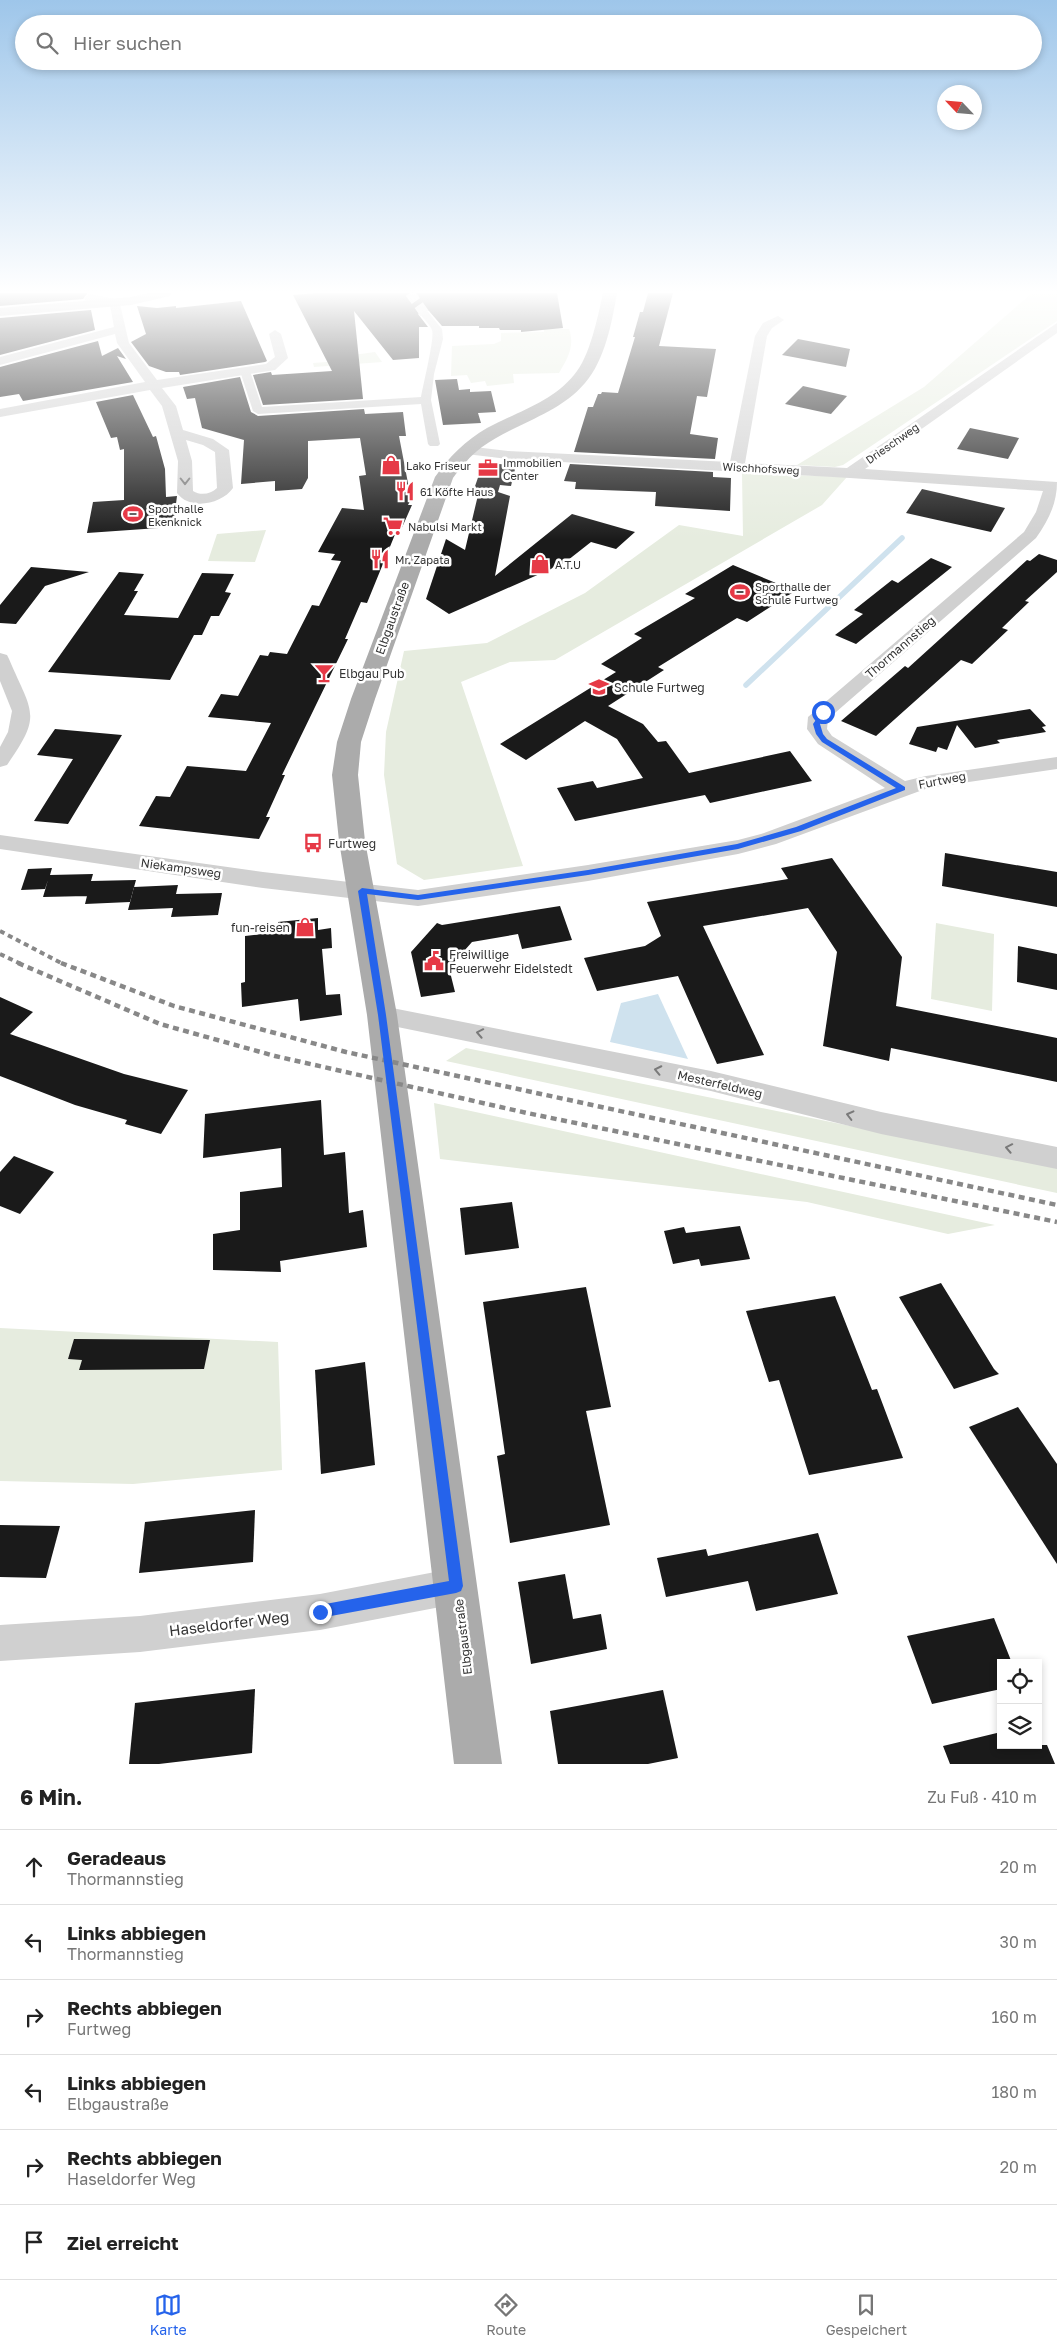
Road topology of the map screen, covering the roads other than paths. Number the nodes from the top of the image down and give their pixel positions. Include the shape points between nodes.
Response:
1 (146, 375) edge
2 (222, 375) edge
3 (246, 375) edge
4 (429, 375) edge
5 (583, 375) edge
6 (754, 375) edge
7 (988, 375) edge
8 (153, 385) junction
9 (426, 400) junction
10 (0, 413) edge
11 (178, 433) junction
12 (434, 444) dead end
13 (466, 450) junction
14 (737, 467) junction
15 (850, 472) junction
16 (1054, 487) edge
17 (0, 659) edge
18 (4, 679) edge
19 (0, 761) edge
20 (1057, 763) edge
21 (902, 789) junction
22 (0, 842) edge
23 (362, 891) junction
24 (382, 1015) junction
25 (1057, 1158) edge
26 (456, 1586) junction
27 (0, 1643) edge
28 (478, 1764) edge

1 - 8 street
2 - 8 street
3 - 9 street via 258,411
4 - 9 street
5 - 13 main road, Elbgaustraße via 555,400 491,432
6 - 14 street
7 - 15 street, Drieschweg
8 - 10 street
8 - 11 street via 169,406
9 - 12 street
11 -> 11 street via 185,461 185,493 200,499 221,493 225,488 222,450
13 - 14 street, Wischhofsweg
13 - 23 main road, Elbgaustraße via 451,466 437,494 349,742 345,775 347,810
14 - 15 street, Wischhofsweg
15 - 16 street, Wischhofsweg
16 - 21 street, Thormannstieg via 1030,535 818,718 817,729 825,740
17 - 18 street
18 - 19 street via 22,711 22,720 16,740
20 - 21 street, Furtweg via 964,775
21 - 23 street, Furtweg via 798,829 738,847 418,898
22 - 23 street, Niekampsweg
23 - 24 main road, Elbgaustraße
25 -> 24 street, Mesterfeldweg via 881,1123 711,1081
24 - 26 main road, Elbgaustraße
26 - 27 street, Haseldorfer Weg via 320,1612 168,1630
26 - 28 main road, Elbgaustraße

